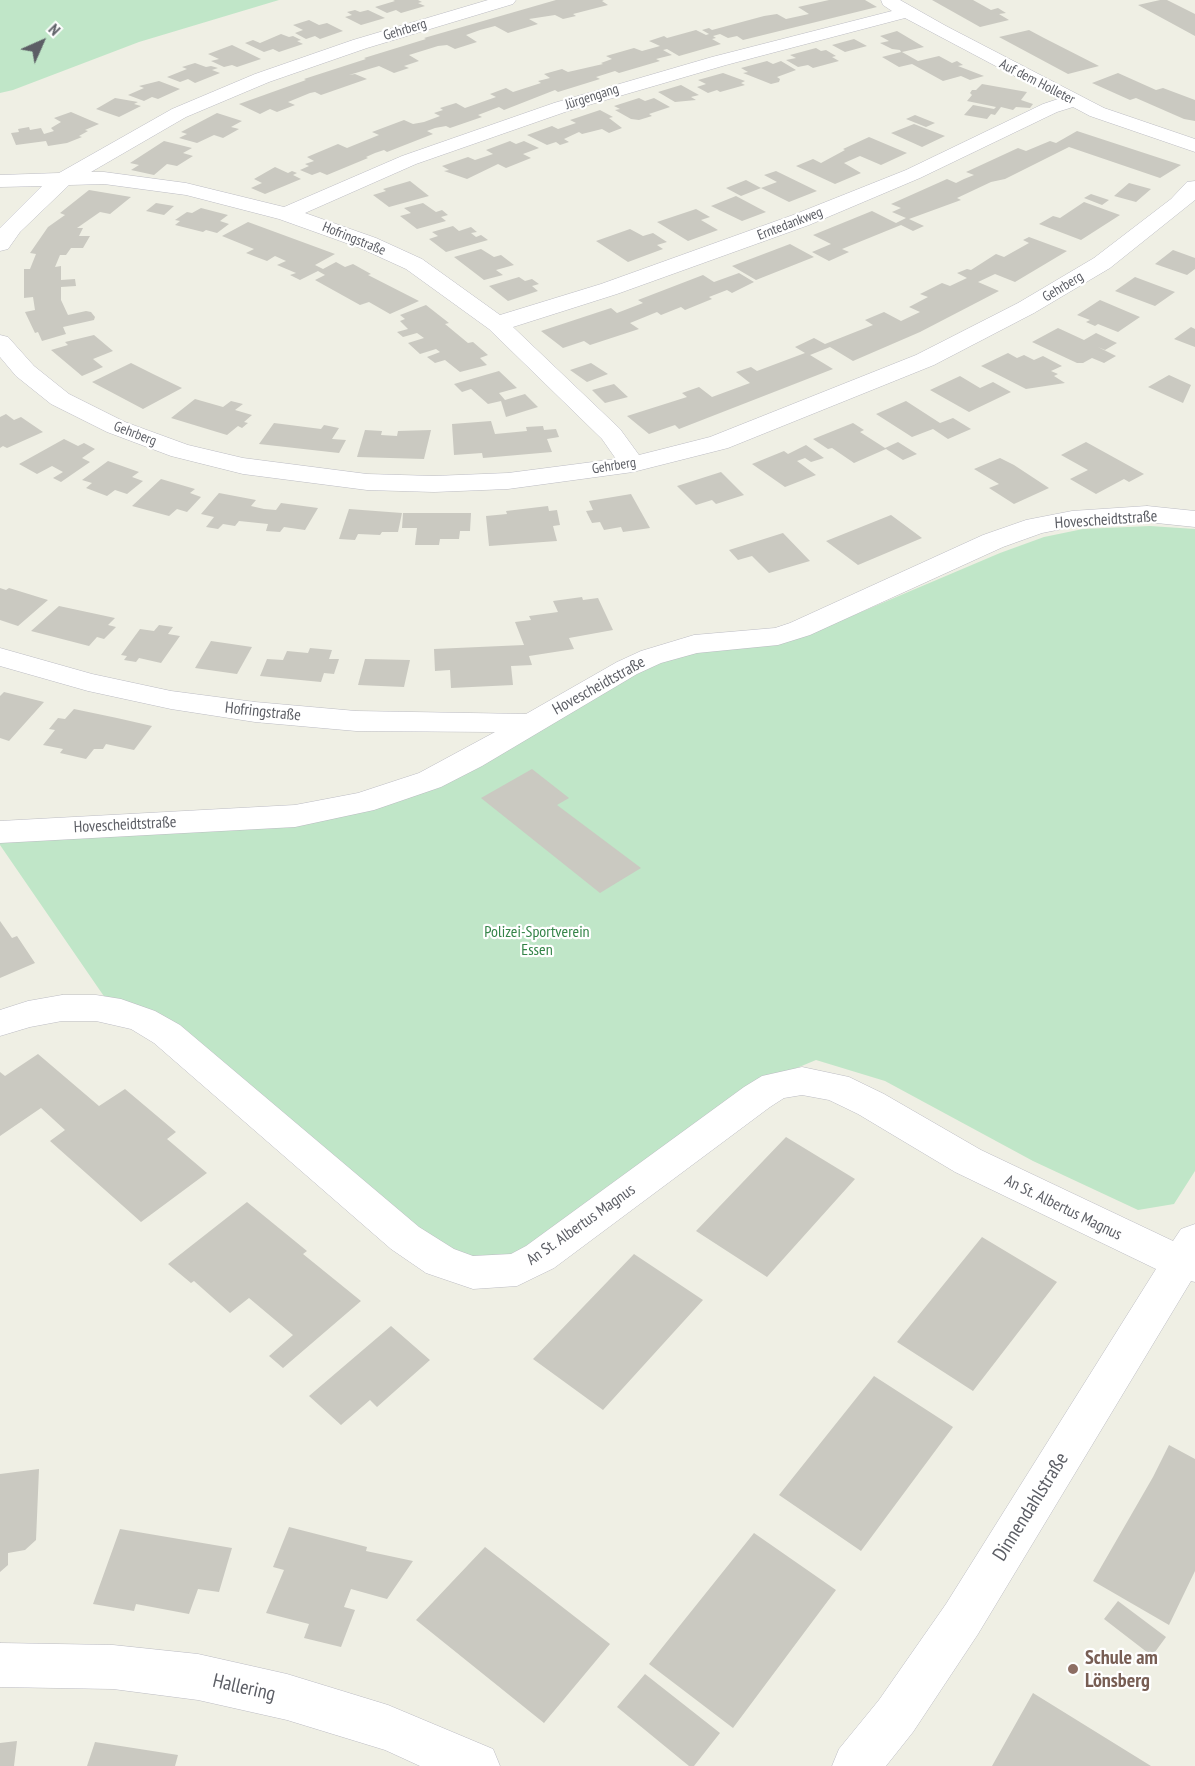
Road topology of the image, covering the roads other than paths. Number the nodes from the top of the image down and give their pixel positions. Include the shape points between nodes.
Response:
1 (507, 0) edge
2 (887, 0) edge
3 (908, 12) junction
4 (1073, 101) junction
5 (1195, 146) edge
6 (65, 178) junction
7 (0, 181) edge
8 (1195, 187) edge
9 (287, 214) junction
10 (0, 244) edge
11 (497, 324) junction
12 (0, 342) edge
13 (633, 464) junction
14 (1195, 519) edge
15 (0, 657) edge
16 (531, 724) junction
17 (0, 832) edge
18 (0, 1023) edge
19 (1190, 1256) edge
20 (0, 1665) edge
21 (476, 1766) edge
22 (856, 1766) edge

1 - 6 street, Gehrberg via 360,44 220,95 140,134
2 - 3 street, Auf dem Holleter
3 - 4 street, Auf dem Holleter
3 - 9 street, Jürgengang via 685,70 549,111 409,160
4 - 5 street, Auf dem Holleter via 1142,130
4 - 11 street, Erntedankweg via 801,220 609,289
6 - 7 street, Hofringstraße
6 - 9 street, Hofringstraße via 104,178 186,189
6 - 10 street, Gehrberg via 20,219
8 - 13 street, Gehrberg via 1179,204 1102,263 925,360 719,443
9 - 11 street, Hofringstraße via 414,264
11 - 13 street, Hofringstraße via 611,434
12 - 13 street, Gehrberg via 25,371 60,399 116,427 180,451 243,466 367,482 434,484 508,481
14 - 16 street, Hovescheidtstraße via 1147,514 1072,519 1036,526 993,541 778,636 694,644 651,657
15 - 16 street, Hofringstraße via 171,700 255,712 356,721
16 - 17 street, Hovescheidtstraße via 430,780 363,803 295,816
18 - 19 street, An St. Albertus Magnus via 62,1008 96,1008 143,1020 200,1061 405,1238 440,1261 473,1273 517,1270 540,1257 757,1097 775,1086 802,1081 836,1087 968,1161
19 - 22 street, Dinnendahlstraße via 962,1619 896,1716
20 - 21 street, Hallering via 113,1667 198,1677 288,1697 388,1728

